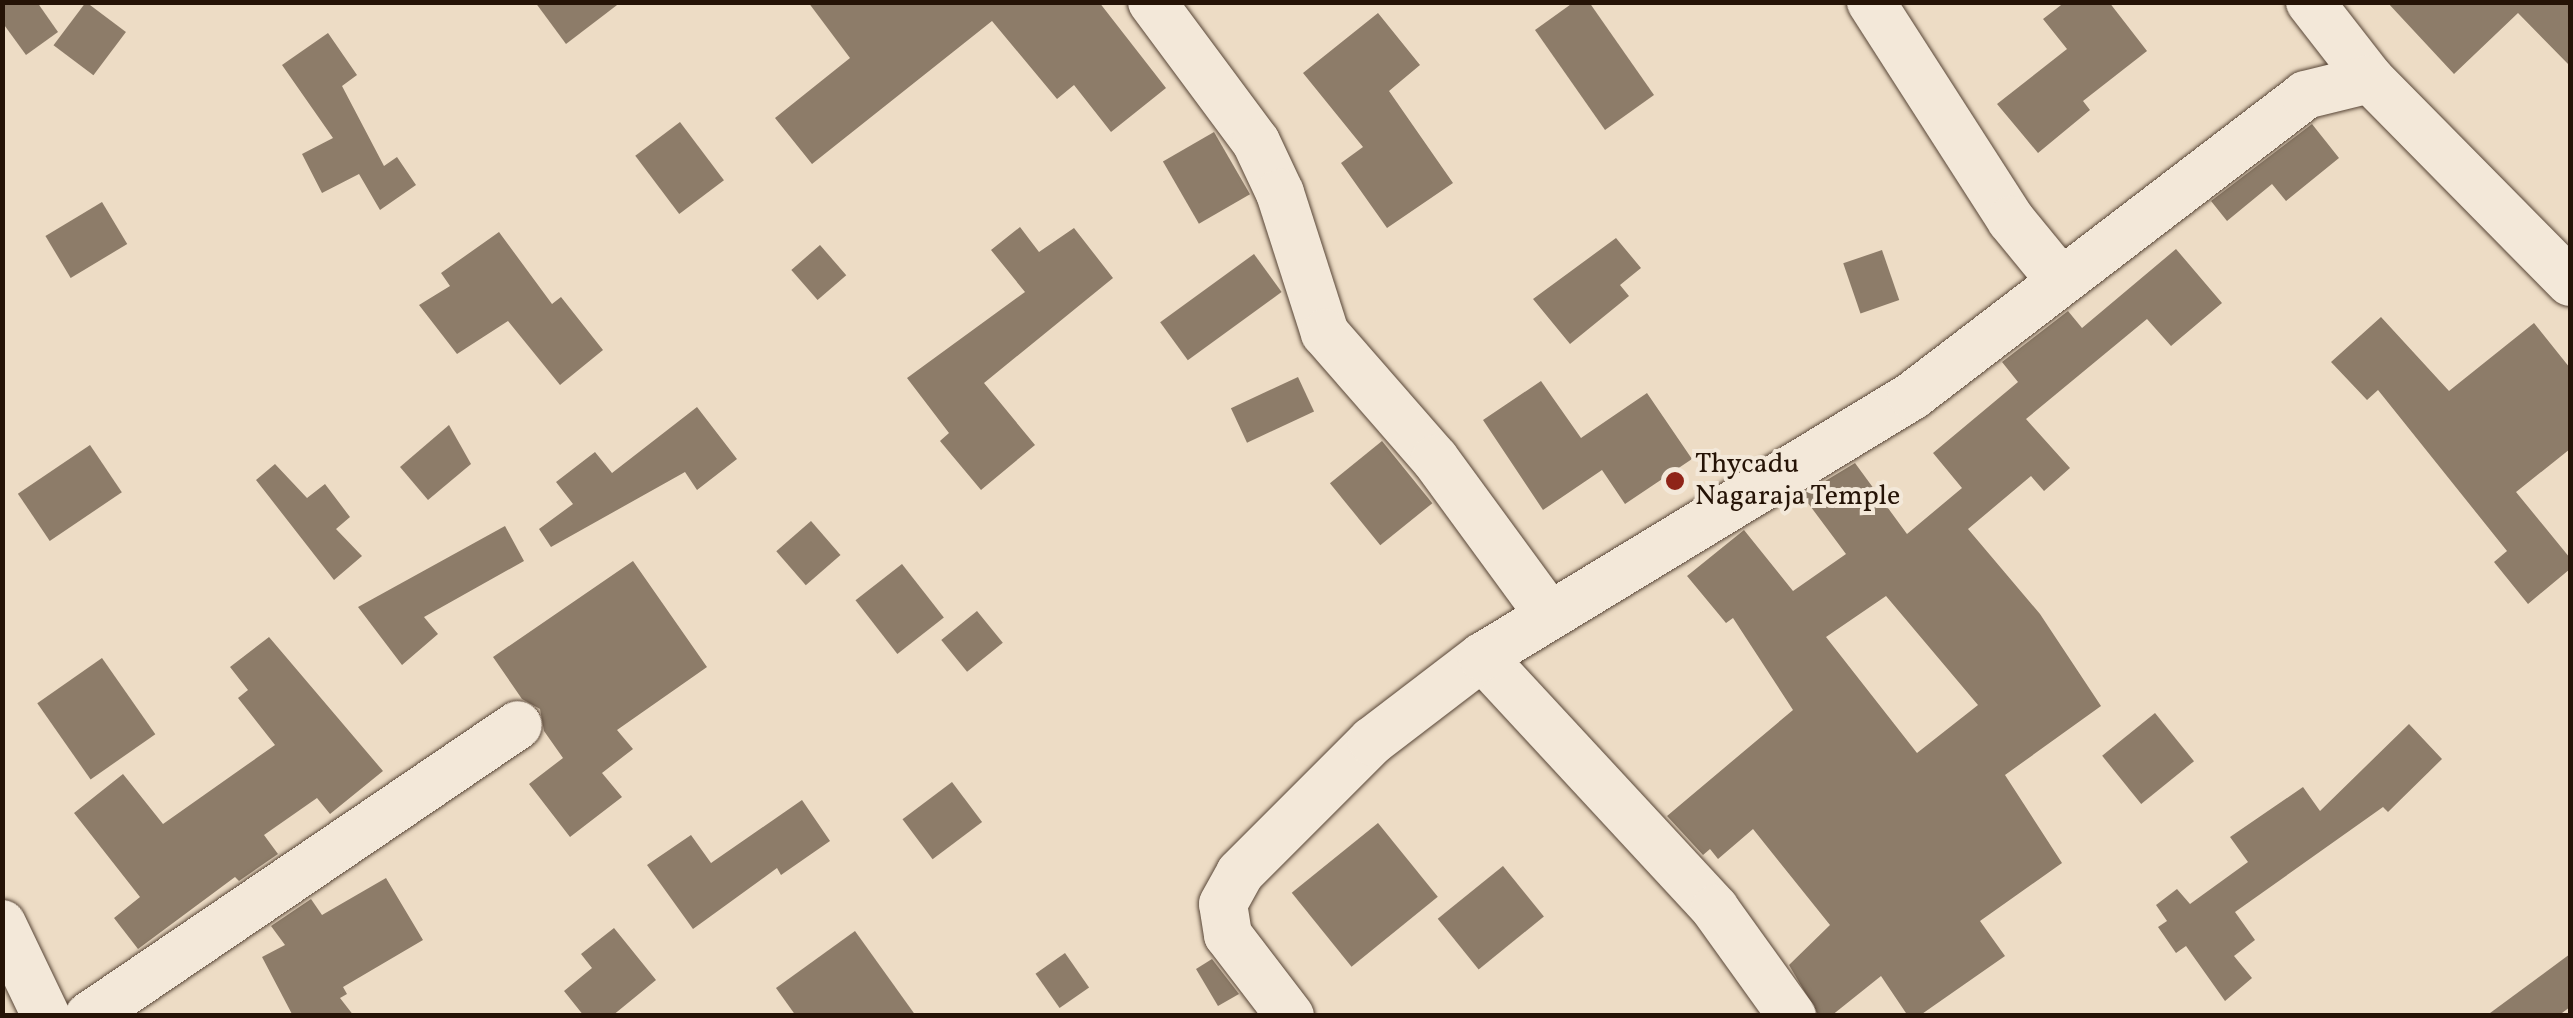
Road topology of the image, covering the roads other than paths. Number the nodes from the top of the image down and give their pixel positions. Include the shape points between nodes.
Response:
1 (1152, 2) edge
2 (1870, 2) edge
3 (2310, 2) edge
4 (2370, 79) junction
5 (2062, 281) junction
6 (2570, 282) edge
7 (1549, 616) junction
8 (1482, 657) junction
9 (518, 726) dead end
10 (2, 924) edge
11 (46, 1016) edge
12 (90, 1016) edge
13 (1290, 1016) edge
14 (1792, 1016) edge

1 - 7 street via 1256,142 1280,193 1307,294 1325,333 1436,459
2 - 5 street via 2011,220
3 - 4 street
4 - 5 street via 2304,96
4 - 6 street
5 - 7 street via 1827,452
7 - 8 street
8 - 13 street via 1372,741 1240,872 1223,904 1228,935
8 - 14 street via 1715,909
9 - 12 street
10 - 11 street

